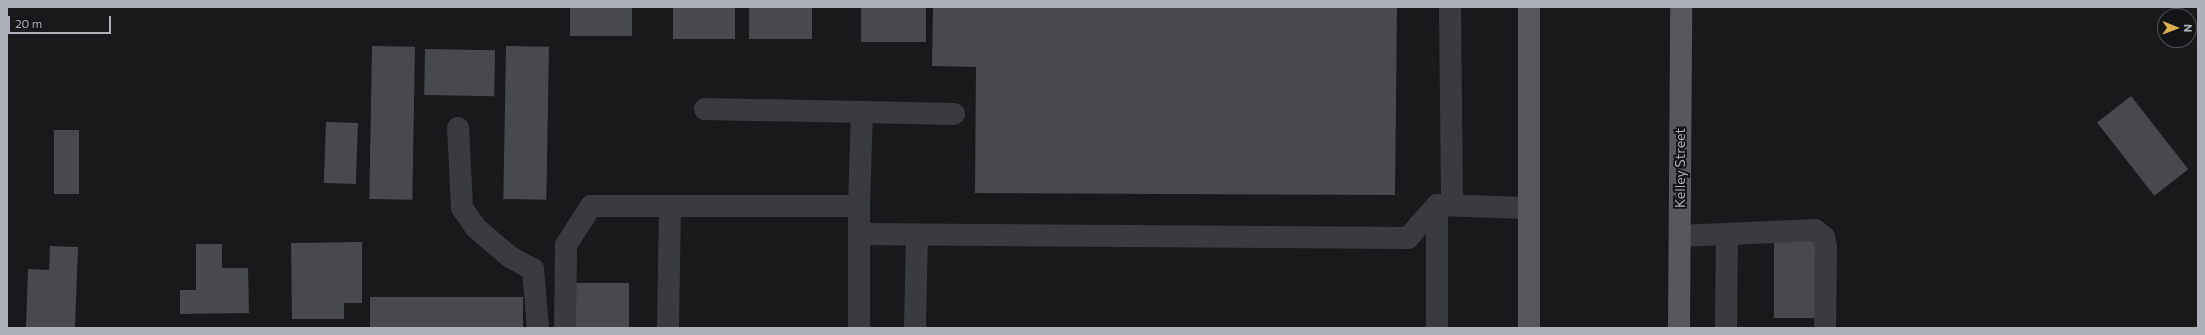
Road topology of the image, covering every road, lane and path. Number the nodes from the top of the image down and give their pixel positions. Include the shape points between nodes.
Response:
1 (1450, 7) edge
2 (1529, 7) edge
3 (1681, 7) edge
4 (705, 109) dead end
5 (862, 112) junction
6 (954, 114) dead end
7 (458, 128) dead end
8 (1444, 205) junction
9 (670, 206) junction
10 (859, 206) junction
11 (1529, 208) junction
12 (860, 234) junction
13 (1727, 234) junction
14 (917, 236) junction
15 (1680, 236) junction
16 (538, 328) edge
17 (565, 328) edge
18 (668, 328) edge
19 (859, 328) edge
20 (915, 328) edge
21 (1437, 328) edge
22 (1529, 328) edge
23 (1679, 328) edge
24 (1726, 328) edge
25 (1825, 328) edge

1 - 8 lane
2 - 11 main road
3 - 15 main road, Kelley Street
4 - 5 lane
5 - 6 lane
5 - 10 lane
7 - 16 lane via 462,208 476,228 510,257 532,269
8 - 11 lane
8 - 14 lane via 1408,238
8 - 21 lane
9 - 10 lane
9 - 17 lane via 591,206 566,245
9 - 18 lane
10 - 12 lane
11 - 22 main road
12 - 14 lane
12 - 19 lane
13 - 15 lane
13 - 24 lane
13 - 25 lane via 1815,230 1824,237
14 - 20 lane
15 - 23 main road, Kelley Street

